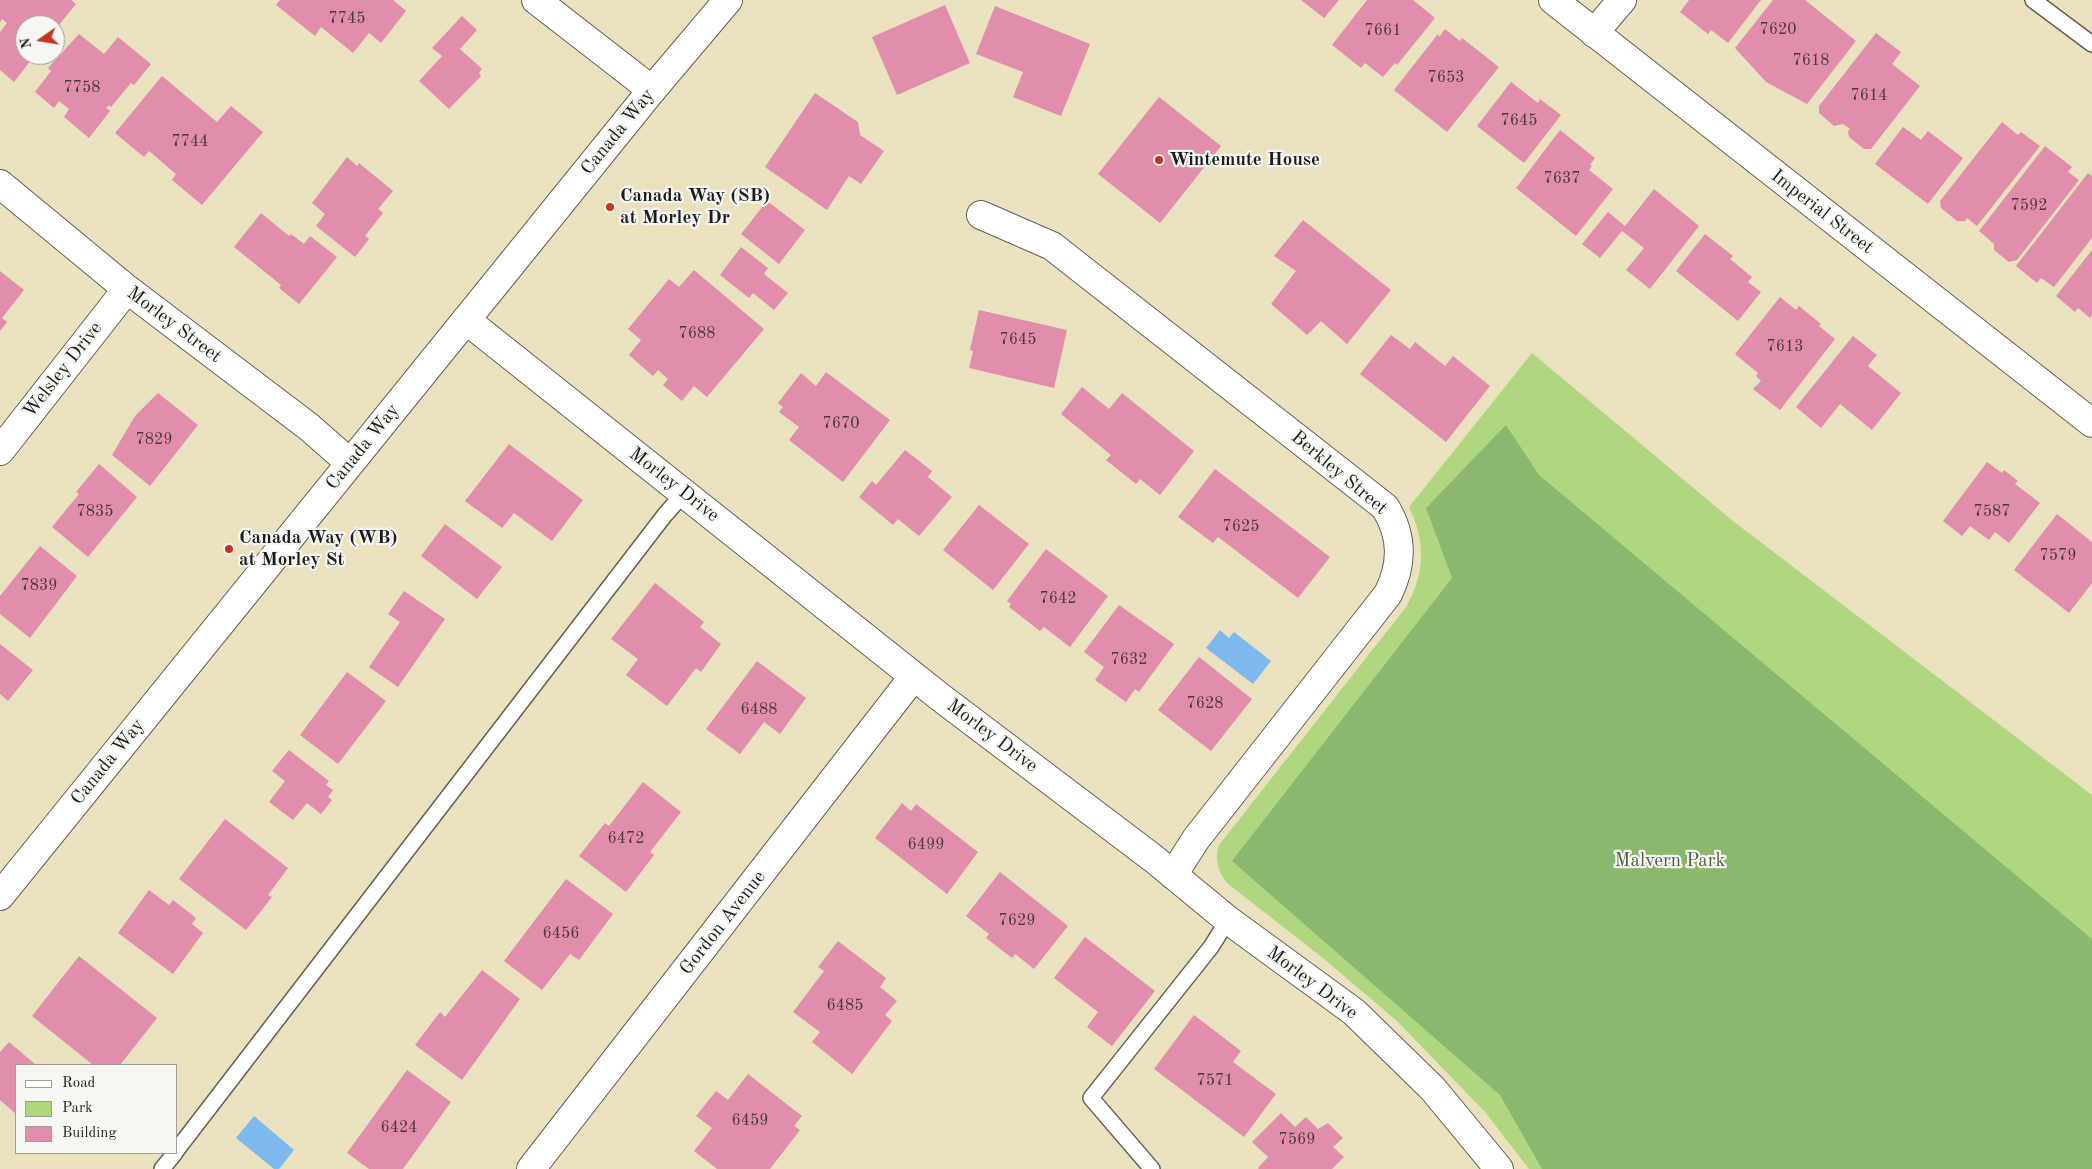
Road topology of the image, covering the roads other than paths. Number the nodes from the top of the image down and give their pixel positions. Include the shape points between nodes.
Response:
1 (536, 0) edge
2 (728, 0) edge
3 (1553, 0) edge
4 (1622, 0) edge
5 (2033, 0) edge
6 (1594, 33) junction
7 (2092, 44) edge
8 (652, 90) junction
9 (0, 184) edge
10 (981, 216) dead end
11 (126, 289) junction
12 (466, 320) junction
13 (2092, 423) edge
14 (0, 450) edge
15 (350, 463) junction
16 (684, 493) junction
17 (914, 676) junction
18 (1173, 875) junction
19 (0, 896) edge
20 (1228, 920) junction
21 (178, 1149) edge
22 (174, 1154) edge
23 (162, 1169) edge
24 (530, 1169) edge
25 (1152, 1169) edge
26 (1499, 1169) edge

1 - 8 street
2 - 8 street, Canada Way
3 - 6 street, Imperial Street
4 - 6 street
5 - 7 lane
6 - 13 street, Imperial Street
8 - 12 street, Canada Way
9 - 11 street, Morley Street
10 - 18 street, Berkley Street via 1052,246 1385,507 1397,533 1399,565 1388,594 1196,840
11 - 14 street, Welsley Drive
11 - 15 street, Morley Street via 309,427
12 - 15 street, Canada Way
12 - 16 street, Morley Drive
15 - 19 street, Canada Way
16 - 17 street, Morley Drive
16 - 21 lane
17 - 18 street, Morley Drive
17 - 24 street, Gordon Avenue
18 - 20 street, Morley Drive
20 - 25 lane via 1211,947 1091,1098
20 - 26 street, Morley Drive via 1354,1012 1433,1089
22 - 23 lane

